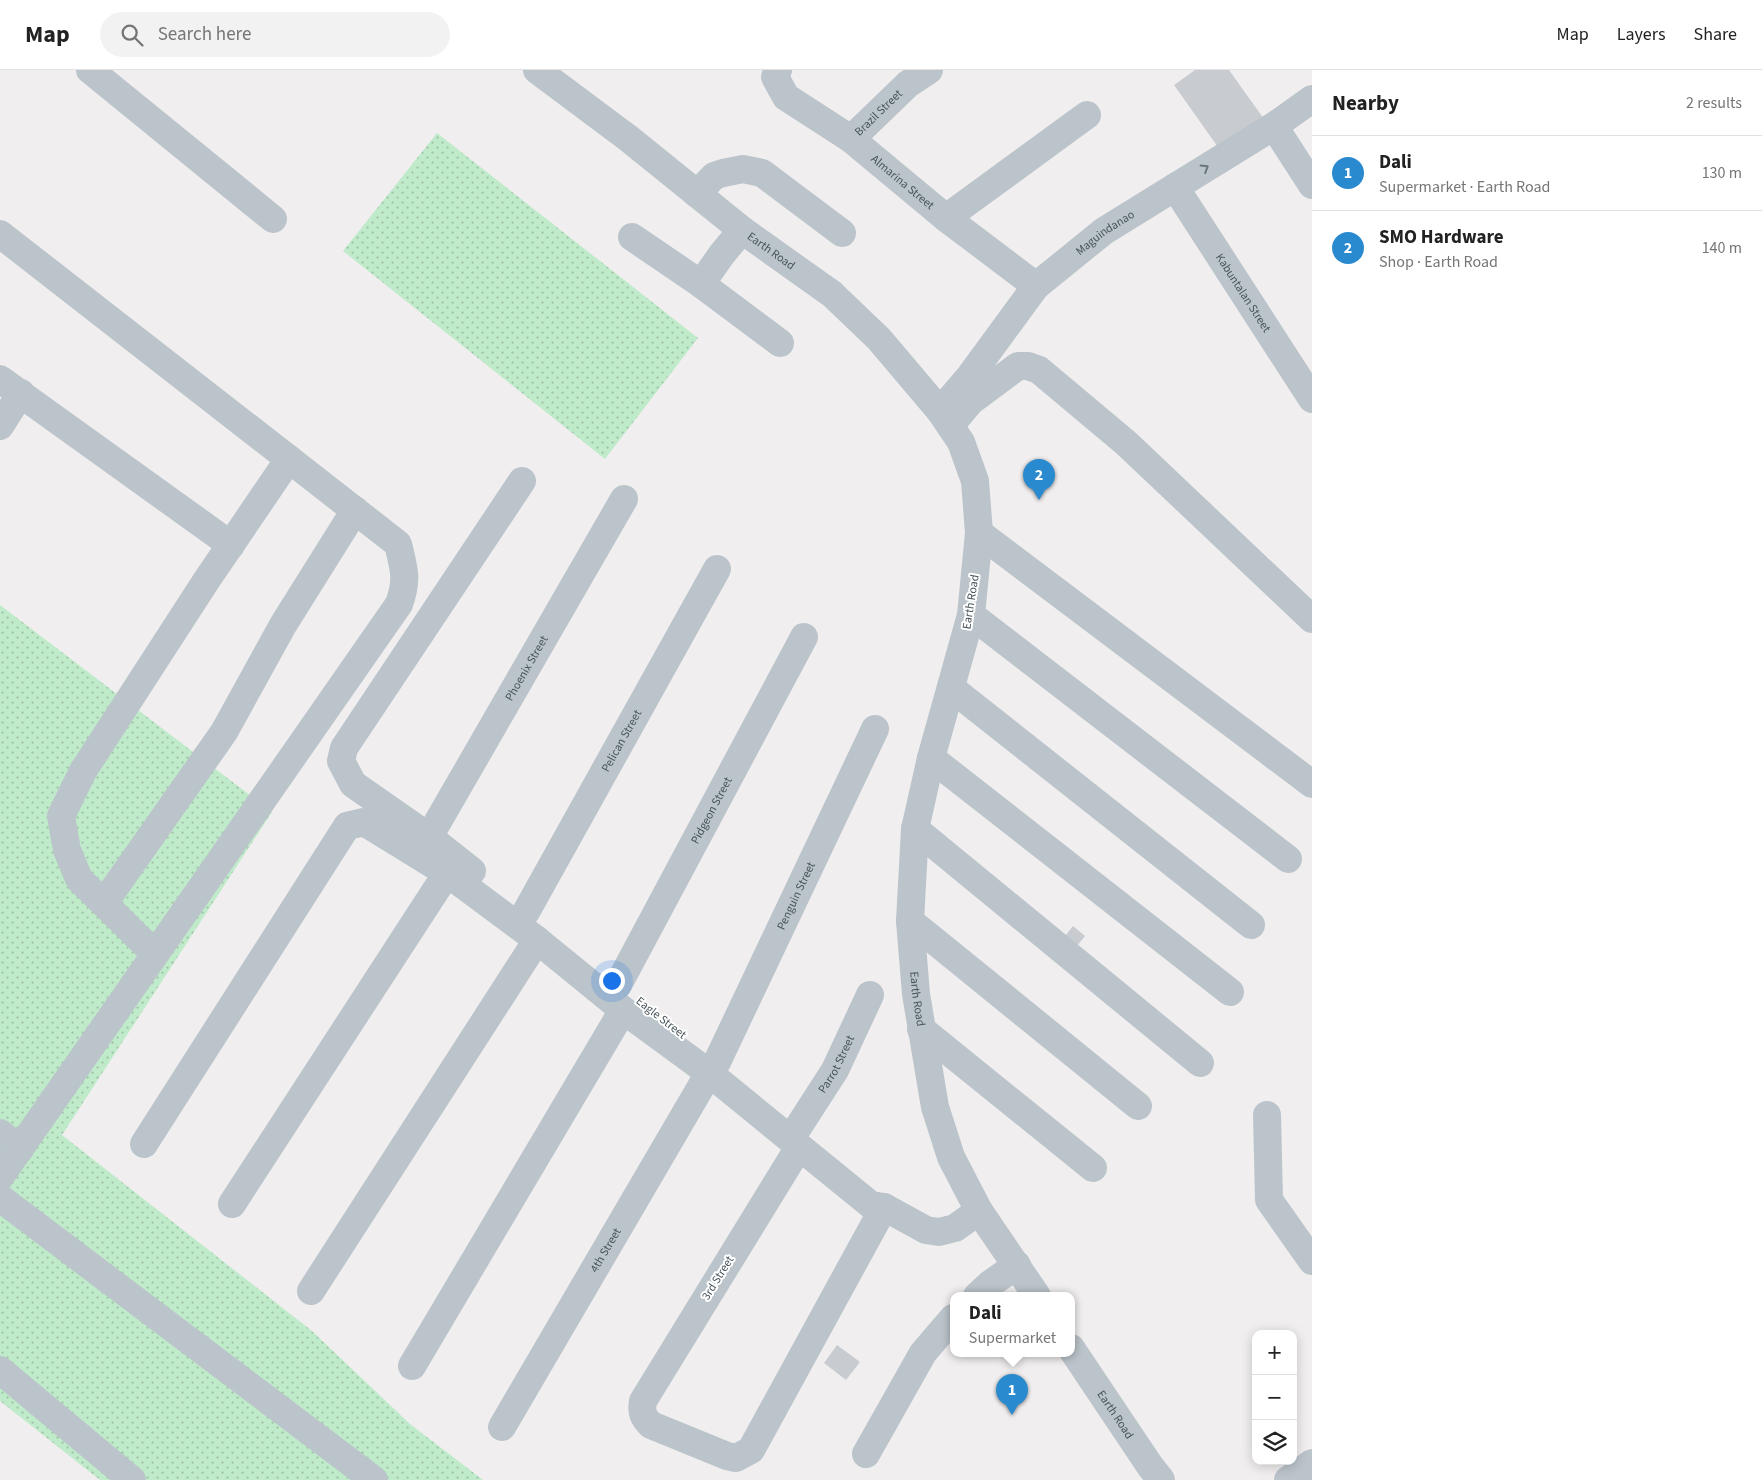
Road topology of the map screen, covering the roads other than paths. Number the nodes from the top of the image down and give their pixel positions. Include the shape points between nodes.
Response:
1 (90, 70) edge
2 (537, 70) edge
3 (929, 70) edge
4 (776, 73) edge
5 (1312, 99) edge
6 (1087, 115) dead end
7 (1274, 126) junction
8 (851, 139) junction
9 (1312, 185) edge
10 (1174, 187) junction
11 (697, 194) junction
12 (946, 218) junction
13 (273, 219) dead end
14 (742, 230) junction
15 (842, 233) dead end
16 (0, 234) edge
17 (632, 237) dead end
18 (701, 284) junction
19 (1036, 286) junction
20 (780, 343) dead end
21 (10, 386) edge
22 (1312, 399) edge
23 (945, 418) junction
24 (0, 426) edge
25 (289, 459) junction
26 (522, 481) dead end
27 (624, 499) dead end
28 (355, 510) junction
29 (980, 533) junction
30 (231, 545) junction
31 (717, 569) dead end
32 (971, 615) junction
33 (1312, 619) edge
34 (804, 638) dead end
35 (951, 688) junction
36 (876, 729) dead end
37 (931, 758) junction
38 (1312, 784) edge
39 (915, 828) junction
40 (429, 837) junction
41 (1288, 859) dead end
42 (446, 874) junction
43 (104, 903) junction
44 (526, 912) junction
45 (910, 921) junction
46 (1251, 925) dead end
47 (537, 940) junction
48 (156, 954) junction
49 (1230, 992) dead end
50 (870, 994) dead end
51 (621, 997) junction
52 (921, 1029) junction
53 (1200, 1063) dead end
54 (713, 1068) junction
55 (1138, 1106) dead end
56 (1267, 1115) dead end
57 (798, 1138) junction
58 (10, 1141) edge
59 (144, 1144) dead end
60 (1093, 1168) dead end
61 (0, 1177) edge
62 (0, 1198) edge
63 (232, 1204) dead end
64 (884, 1206) junction
65 (980, 1211) junction
66 (1312, 1261) edge
67 (1017, 1265) junction
68 (311, 1291) dead end
69 (981, 1292) edge
70 (1034, 1292) edge
71 (950, 1322) edge
72 (1075, 1354) edge
73 (412, 1366) dead end
74 (0, 1370) edge
75 (502, 1427) dead end
76 (866, 1454) dead end
77 (1312, 1463) edge
78 (132, 1480) edge
79 (374, 1480) edge
80 (1161, 1480) edge
81 (1288, 1480) edge

1 - 13 street
2 - 11 street, Earth Road
3 - 8 street, Brazil Street via 908,84
4 - 8 street, Almarina Street via 786,96
5 - 7 street, Maguindanao
6 - 12 street
7 - 9 street
10 -> 7 street, Maguindanao
8 - 12 street, Almarina Street
10 - 19 street, Maguindanao via 1104,231
10 - 22 street, Kabuntalan Street
11 - 14 street, Earth Road
11 - 15 street via 714,176 723,173 743,168 762,173
12 - 19 street, Almarina Street
14 - 18 street
14 - 23 street, Earth Road via 838,300 880,339
16 - 25 street
17 - 18 street
18 - 20 street
19 - 23 street, Maguindanao via 970,376
21 - 24 street
21 - 30 street
23 - 29 street, Earth Road via 960,442 975,481
23 - 33 street via 1018,366 1039,370 1126,443
25 - 28 street
25 - 30 street
26 - 40 street, Eagle Street via 344,748 340,761 353,784
27 - 40 street, Phoenix Street
28 - 43 street via 283,625 224,732
28 - 48 street via 398,544 405,588 399,604
29 - 32 street, Earth Road
29 - 38 street
30 - 43 street via 83,771 61,816 67,850 79,879
31 - 44 street, Pelican Street
32 - 35 street, Earth Road
32 - 41 street
34 - 51 street, Pidgeon Street
35 - 37 street, Earth Road
35 - 46 street
36 - 54 street, Penguin Street
37 - 39 street, Earth Road
37 - 49 street
39 - 45 street, Earth Road
39 - 53 street
40 - 44 street, Eagle Street
42 - 47 street, Eagle Street
42 - 59 street, Eagle Street via 364,822 347,826
42 - 63 street
43 - 48 street
44 - 51 street, Eagle Street
45 - 52 street, Earth Road
45 - 55 street
47 - 51 street, Eagle Street
47 - 68 street
48 - 58 street
50 - 57 street, Parrot Street via 835,1070
51 - 54 street, Eagle Street
51 - 73 street, Pidgeon Street
52 - 60 street
52 - 65 street, Earth Road via 935,1107 945,1141
54 - 57 street, Eagle Street
54 - 75 street, 4th Street
56 - 66 street via 1269,1200
57 - 64 street, Eagle Street via 878,1197
57 - 64 street, 3rd Street via 643,1401 641,1411 651,1425 727,1456 736,1458 751,1450
58 - 61 street
62 - 79 street
64 - 65 street, Eagle Street via 926,1230 939,1232 955,1228
65 - 67 street, Earth Road
67 - 69 street
67 - 70 street, Earth Road
71 - 76 street via 923,1353
72 - 80 street, Earth Road
74 - 78 street
77 - 81 street

